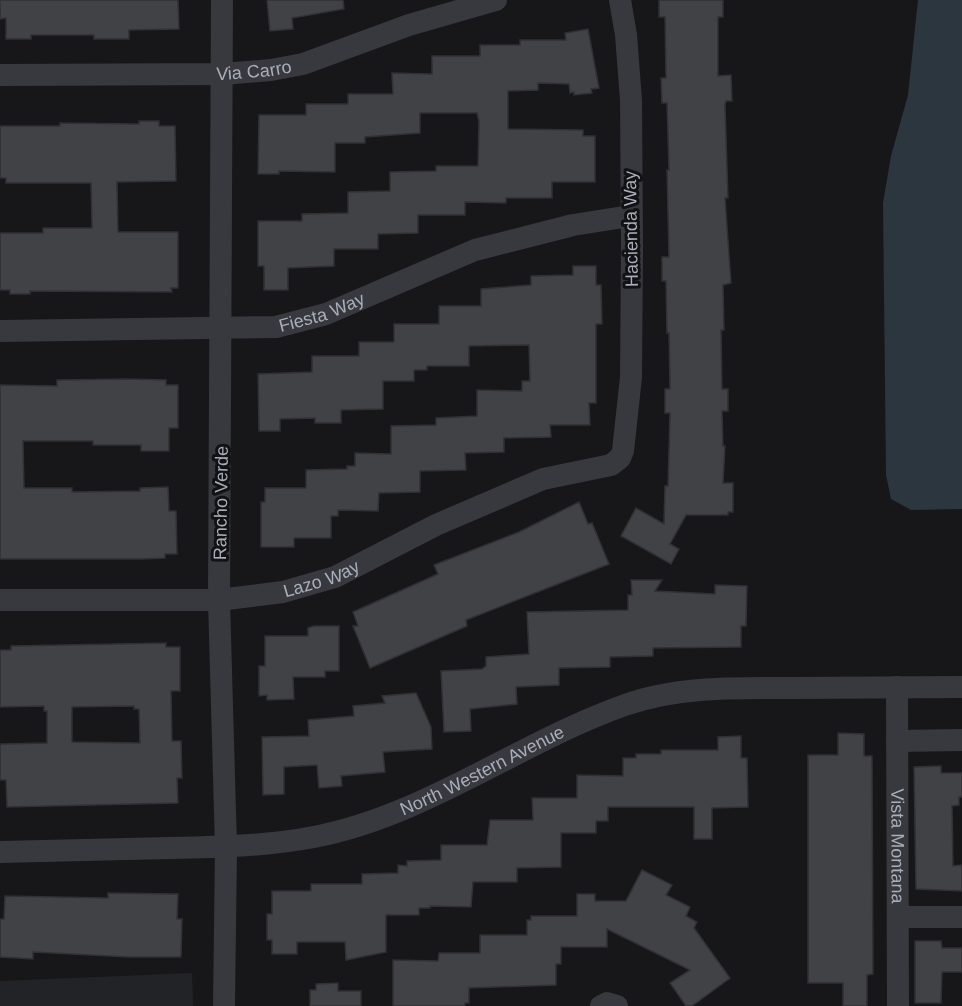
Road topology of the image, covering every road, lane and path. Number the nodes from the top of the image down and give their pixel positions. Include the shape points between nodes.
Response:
1 (222, 0) edge
2 (496, 0) edge
3 (620, 0) edge
4 (223, 74) junction
5 (0, 75) edge
6 (630, 216) junction
7 (220, 330) junction
8 (0, 331) edge
9 (620, 458) joint
10 (0, 600) edge
11 (219, 600) junction
12 (897, 687) junction
13 (962, 687) edge
14 (962, 740) edge
15 (897, 741) junction
16 (226, 847) junction
17 (0, 852) edge
18 (898, 917) junction
19 (962, 917) edge
20 (224, 1006) edge
21 (600, 1006) edge
22 (617, 1006) edge
23 (898, 1006) edge

1 - 4 street, Rancho Verde
2 - 4 street, Via Carro via 409,25 303,64
3 - 6 street, Hacienda Way via 631,100
4 - 5 street, Via Carro
4 - 7 street, Rancho Verde
6 - 7 street, Fiesta Way via 573,225 475,250 326,314 276,327
6 - 9 street, Hacienda Way via 631,377
7 - 8 street, Fiesta Way
7 - 11 street, Rancho Verde
9 - 11 street, Lazo Way via 611,465 543,479 436,525 335,577 283,592
10 - 11 street, Lazo Way
11 - 16 street, Rancho Verde
12 - 13 street, North Western Avenue
12 - 15 street, Vista Montana
12 - 16 street, North Western Avenue via 737,689 657,696 625,705 532,746 372,822 313,838
14 - 15 street
15 - 18 street, Vista Montana
16 - 17 street, North Western Avenue
16 - 20 street, Rancho Verde
18 - 19 street
18 - 23 street, Vista Montana
21 - 22 street

